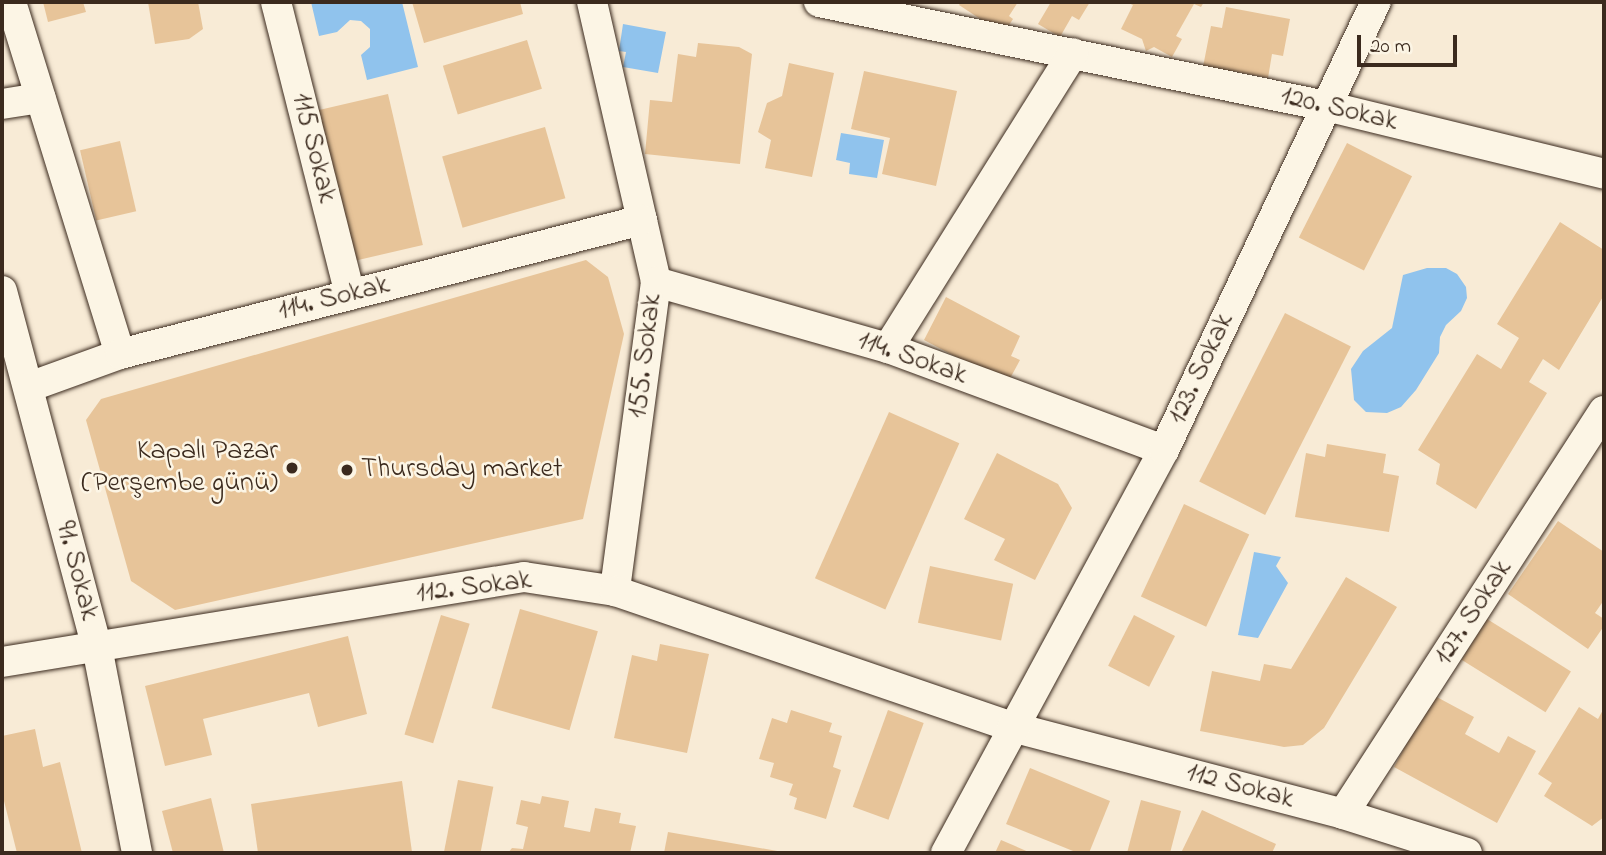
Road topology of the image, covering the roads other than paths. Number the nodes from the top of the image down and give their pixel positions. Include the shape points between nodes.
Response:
1 (11, 2) edge
2 (276, 2) edge
3 (592, 2) edge
4 (819, 2) edge
5 (1376, 2) edge
6 (1073, 53) junction
7 (41, 98) junction
8 (2, 104) edge
9 (1326, 106) junction
10 (1604, 174) edge
11 (642, 220) junction
12 (656, 282) junction
13 (2, 291) edge
14 (350, 295) junction
15 (888, 348) junction
16 (120, 354) junction
17 (29, 387) junction
18 (1604, 411) edge
19 (1164, 450) junction
20 (615, 591) junction
21 (97, 647) junction
22 (2, 662) edge
23 (1012, 727) junction
24 (1343, 814) junction
25 (137, 853) edge
26 (946, 853) edge
27 (1467, 853) edge

1 - 7 street
2 - 14 street, 115 Sokak
3 - 11 street, 155. Sokak
4 - 6 street, 120. Sokak
5 - 9 street, 123. Sokak
6 - 9 street, 120. Sokak
6 - 15 street
7 - 8 street
7 - 16 street
9 - 10 street, 120. Sokak
9 - 19 street, 123. Sokak
11 - 12 street, 155. Sokak
11 - 14 street, 114. Sokak
12 - 15 street, 114. Sokak
12 - 20 street, 155. Sokak
13 - 17 street, 91. Sokak
14 - 16 street, 114. Sokak
15 - 19 street, 114. Sokak
16 - 17 street, 114. Sokak
17 - 21 street, 91. Sokak
18 - 24 street, 127. Sokak
19 - 23 street, 123. Sokak
20 - 21 street, 112. Sokak via 524,577
20 - 23 street, 112. Sokak
21 - 22 street, 112. Sokak
21 - 25 street, 91. Sokak
23 - 24 street, 112 Sokak
23 - 26 street, 123. Sokak
24 - 27 street, 112 Sokak

